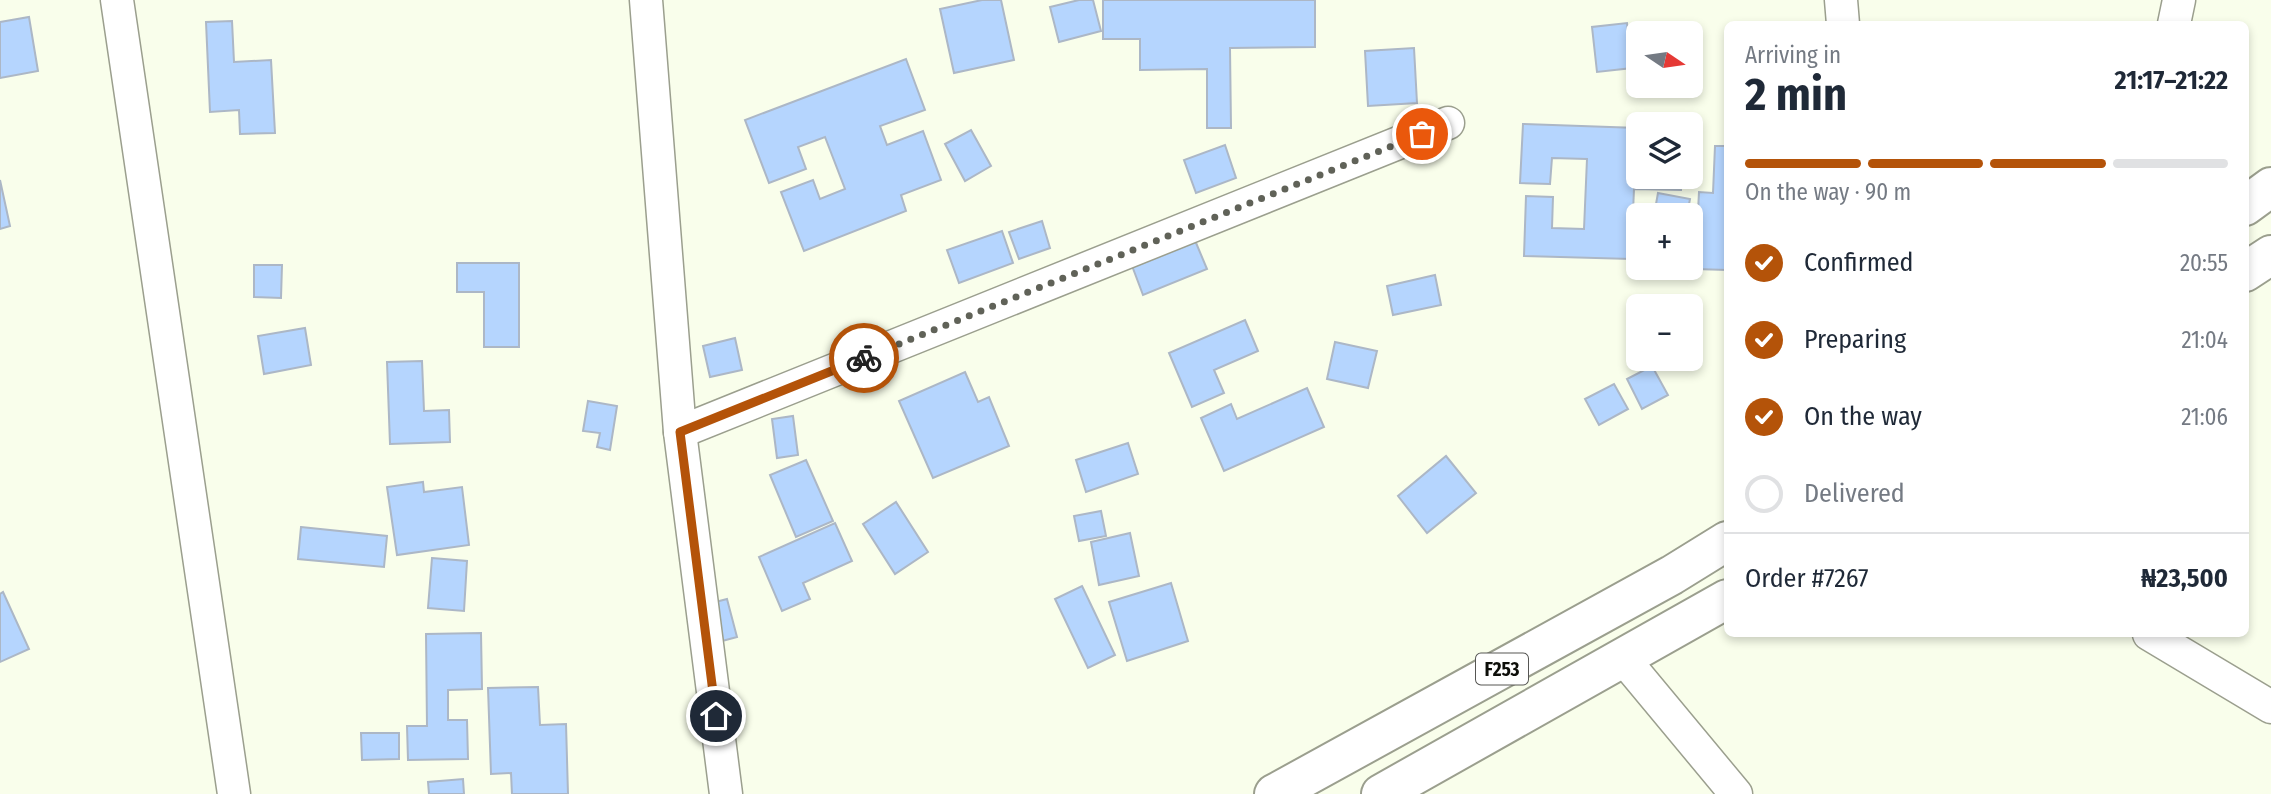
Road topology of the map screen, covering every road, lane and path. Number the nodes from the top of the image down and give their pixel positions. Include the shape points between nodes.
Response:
1 (117, 0) edge
2 (646, 0) edge
3 (1841, 0) edge
4 (2179, 0) edge
5 (1843, 21) edge
6 (2175, 21) edge
7 (1448, 123) dead end
8 (2271, 187) edge
9 (2249, 203) edge
10 (2271, 255) edge
11 (2249, 269) edge
12 (680, 432) junction
13 (1724, 543) edge
14 (1724, 601) edge
15 (2154, 637) edge
16 (1623, 658) junction
17 (2271, 707) edge
18 (234, 794) edge
19 (726, 794) edge
20 (1274, 794) edge
21 (1381, 794) edge
22 (1736, 794) edge

1 - 18 street
2 - 12 street
3 - 5 street
4 - 6 street
7 - 12 street
8 - 9 main road
10 - 11 main road
12 - 19 street
13 - 20 main road, F253
14 - 16 main road, F253
15 - 17 street
16 - 21 main road, F253
16 - 22 street

